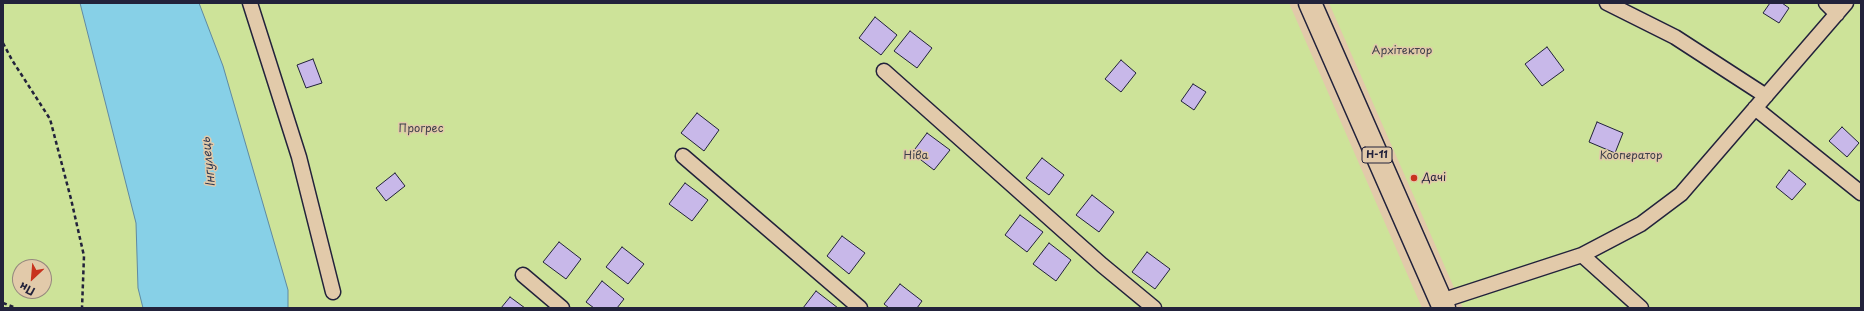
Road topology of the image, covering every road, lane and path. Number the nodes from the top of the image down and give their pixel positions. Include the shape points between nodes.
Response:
1 (250, 3) edge
2 (1310, 3) edge
3 (1607, 3) edge
4 (1826, 3) edge
5 (1842, 8) edge
6 (3, 43) edge
7 (884, 71) dead end
8 (1766, 96) junction
9 (1755, 108) junction
10 (683, 156) dead end
11 (1861, 194) edge
12 (1582, 255) junction
13 (523, 275) dead end
14 (333, 292) dead end
15 (3, 303) edge
16 (1443, 305) edge
17 (16, 308) edge
18 (82, 308) edge
19 (562, 308) edge
20 (860, 308) edge
21 (1154, 308) edge
22 (1641, 308) edge

1 - 14 lane via 299,157
2 - 16 main road, Н-11
3 - 8 lane via 1675,37
4 - 5 lane
5 - 8 lane
6 - 18 path via 50,119 84,256
7 - 21 lane
8 - 9 lane
9 - 11 lane
9 - 12 lane via 1681,194 1641,224
10 - 20 lane
12 - 16 lane
12 - 22 lane
13 - 19 lane
15 - 17 path

